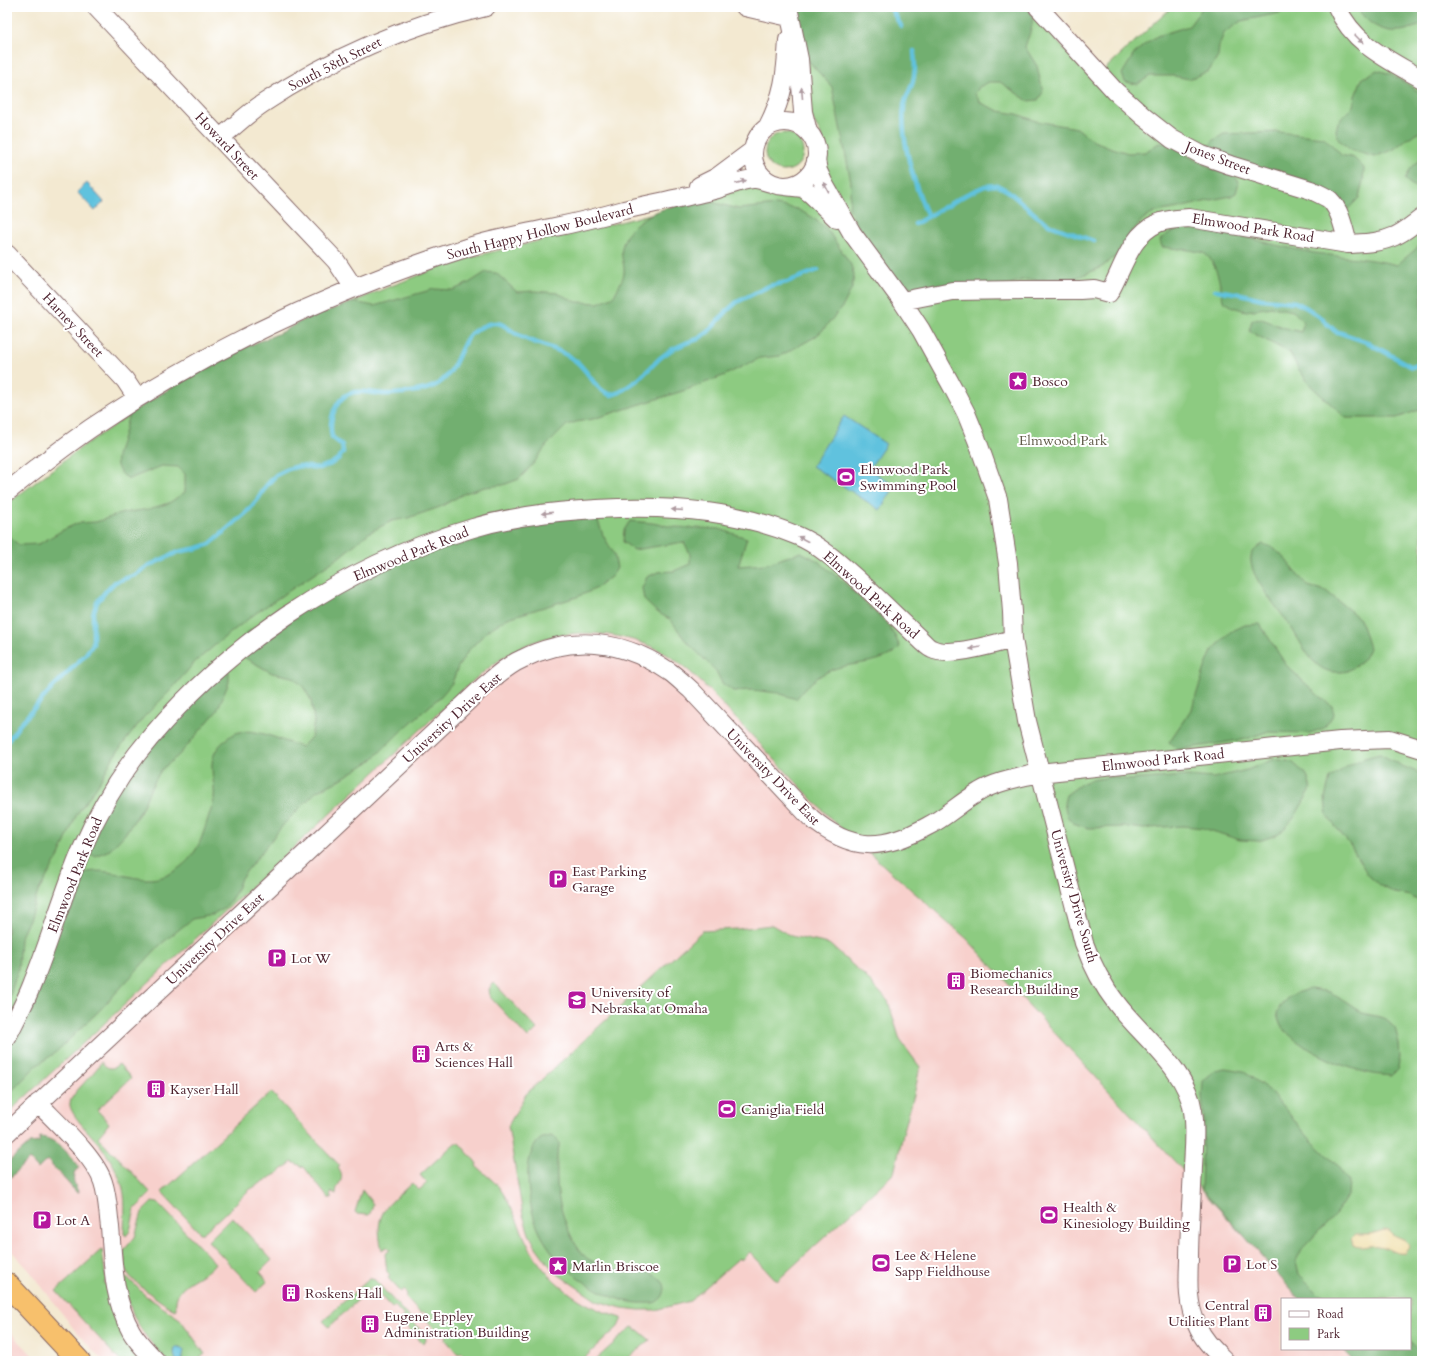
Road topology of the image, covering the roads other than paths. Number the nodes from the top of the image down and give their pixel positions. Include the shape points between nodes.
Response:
1 (96, 7) edge
2 (486, 7) edge
3 (745, 7) edge
4 (1038, 7) edge
5 (1337, 7) edge
6 (789, 12) edge
7 (1422, 79) edge
8 (768, 126) junction
9 (808, 132) junction
10 (220, 138) junction
11 (752, 151) junction
12 (816, 160) junction
13 (778, 184) junction
14 (663, 201) junction
15 (1422, 218) edge
16 (852, 233) junction
17 (1348, 244) junction
18 (7, 254) edge
19 (354, 288) junction
20 (902, 301) junction
21 (137, 398) junction
22 (7, 492) edge
23 (1013, 639) junction
24 (1422, 749) edge
25 (1040, 774) junction
26 (7, 1037) edge
27 (38, 1103) junction
28 (7, 1133) edge
29 (7, 1284) edge
30 (79, 1361) edge
31 (156, 1361) edge
32 (1225, 1361) edge

1 - 10 street, Howard Street
2 - 10 street, South 58th Street via 413,27 360,48 310,73 261,105
3 - 6 street
4 - 17 street, Jones Street via 1115,91 1144,118 1172,138 1202,155 1311,190 1330,200 1336,209
5 -> 7 street via 1357,38
6 - 8 street via 787,65 783,88
9 -> 6 street
8 - 9 street via 778,122 789,122 800,125
8 - 11 street via 760,132
9 - 12 street via 817,150
10 - 19 street, Howard Street via 336,261
11 - 13 street via 757,170 763,178
11 - 14 street via 717,178
12 - 13 street via 812,171 805,179 796,184
16 -> 12 street via 824,184
14 -> 13 street, South Happy Hollow Boulevard via 753,179
13 - 16 street via 803,188
14 - 19 street, South Happy Hollow Boulevard via 470,247
15 - 17 street, Elmwood Park Road via 1396,236 1367,243
16 - 20 street
17 - 20 street, Elmwood Park Road via 1189,218 1171,219 1158,223 1141,234 1109,293 1094,289 952,291
18 - 21 street, Harney Street via 125,380
19 - 21 street, South Happy Hollow Boulevard via 239,340
20 - 23 street via 966,412 998,499 1008,563
21 - 22 street, South Happy Hollow Boulevard via 89,429
23 - 25 street via 1025,713
23 -> 26 street, Elmwood Park Road via 963,650 932,650 863,585 821,550 800,537 720,513 643,507 578,509 474,527 422,546 317,596 284,617 254,639 192,693 138,754 102,809 82,850 22,1009
24 - 25 street, Elmwood Park Road via 1390,739 1340,741
25 - 27 street, University Drive East via 1010,779 978,792 929,826 907,836 874,845 854,843 831,834 811,818 671,672 651,660 614,646 576,643 558,646 521,659 484,686
25 - 32 street, University Drive South via 1084,943 1092,964 1117,1004 1178,1075 1187,1090 1193,1113 1194,1144 1189,1299 1202,1335
27 - 28 street, University Drive East
27 - 31 street via 84,1151 103,1182 116,1292 122,1313 140,1345
29 - 30 highway

